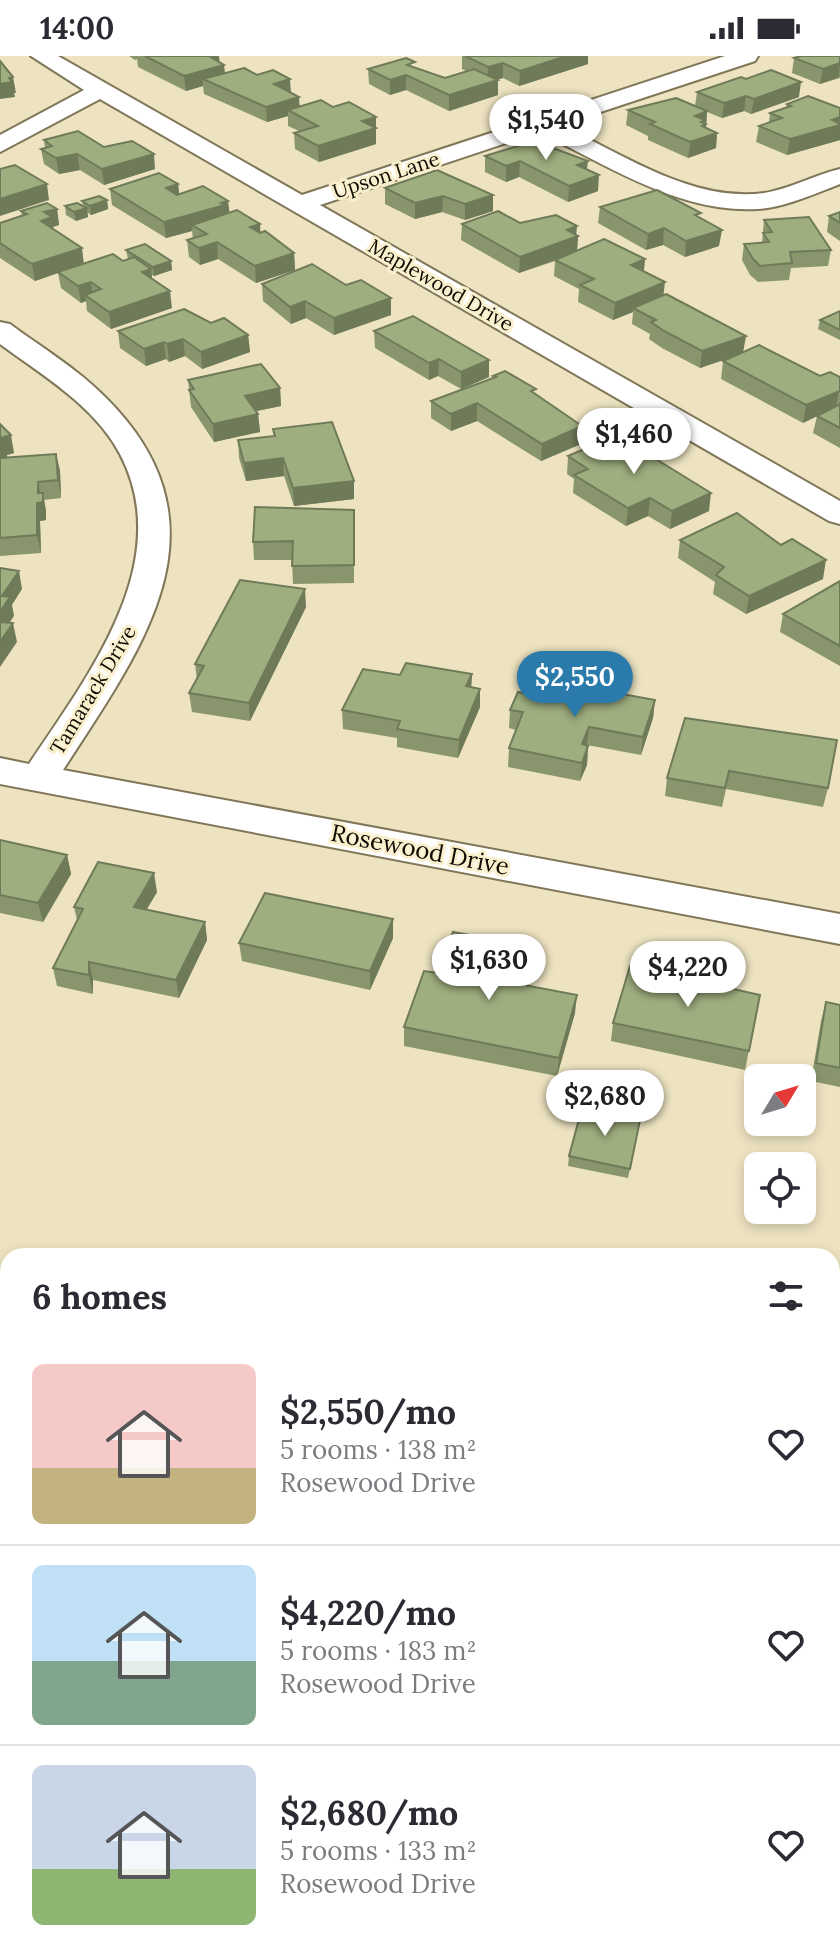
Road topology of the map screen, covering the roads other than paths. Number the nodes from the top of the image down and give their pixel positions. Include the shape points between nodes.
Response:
1 (42, 56) edge
2 (747, 56) edge
3 (100, 90) junction
4 (541, 124) junction
5 (0, 145) edge
6 (840, 176) edge
7 (299, 204) junction
8 (0, 330) edge
9 (840, 514) edge
10 (0, 771) edge
11 (39, 778) junction
12 (840, 929) edge

1 - 3 street, Maplewood Drive
2 - 4 street, Upson Lane
3 - 5 street
3 - 7 street, Maplewood Drive
4 - 6 street via 709,199 778,199
4 - 7 street, Upson Lane
7 - 9 street, Maplewood Drive
8 - 11 street, Tamarack Drive via 97,405 144,472 155,508 156,553 148,592 131,630
10 - 11 street, Rosewood Drive
11 - 12 street, Rosewood Drive

